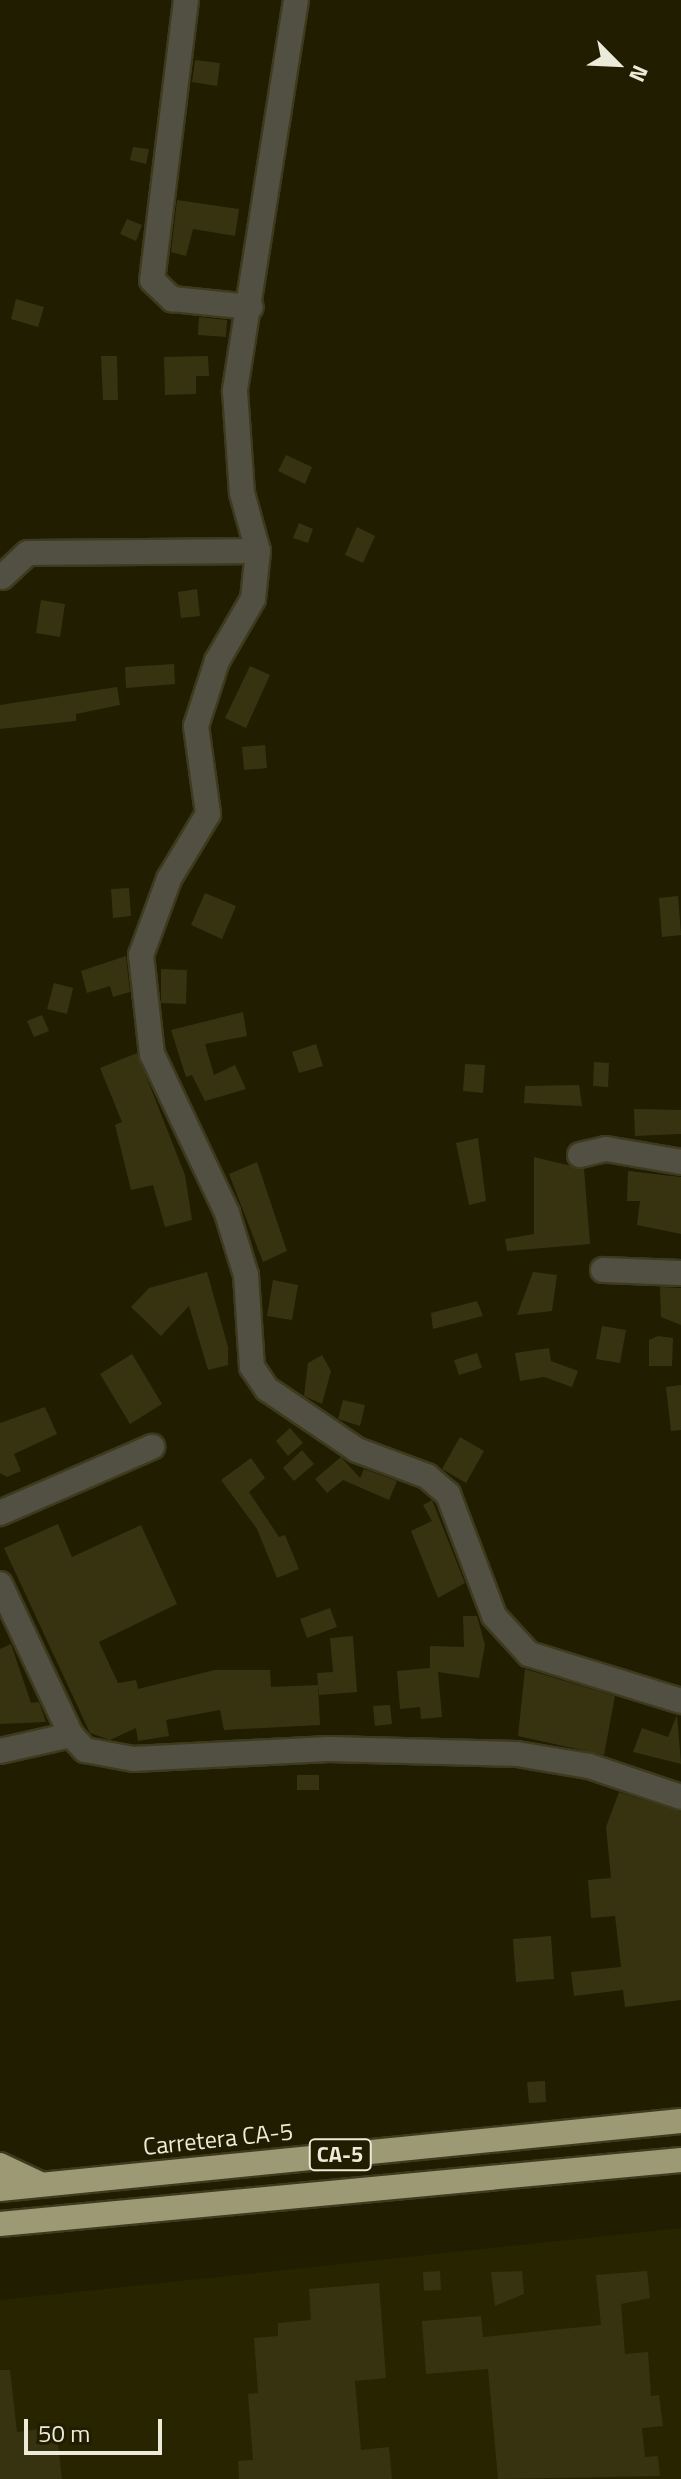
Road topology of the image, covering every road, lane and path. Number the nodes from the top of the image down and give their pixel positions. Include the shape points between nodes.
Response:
1 (186, 0) edge
2 (296, 0) edge
3 (251, 307) junction
4 (258, 551) junction
5 (2, 577) edge
6 (580, 1155) dead end
7 (681, 1162) edge
8 (603, 1270) dead end
9 (681, 1273) edge
10 (152, 1447) dead end
11 (0, 1513) edge
12 (0, 1584) edge
13 (681, 1701) edge
14 (71, 1735) junction
15 (0, 1751) edge
16 (681, 1797) edge
17 (681, 2121) edge
18 (681, 2160) edge
19 (0, 2165) edge
20 (42, 2185) junction
21 (0, 2189) edge
22 (0, 2224) edge

1 - 3 street via 152,280 172,299
2 - 3 street
3 - 4 street via 235,391 242,493
4 - 5 street via 28,553
4 - 13 street via 253,599 217,661 196,726 208,814 169,879 141,955 152,1054 201,1148 246,1275 252,1367 299,1416 357,1450 427,1476 448,1494 509,1639 548,1662
6 - 7 street via 606,1149
8 - 9 street
10 - 11 street
12 - 14 street
14 - 15 street
14 - 16 street via 85,1750 133,1759 329,1749 517,1754 589,1766
17 - 20 highway, Carretera CA-5 / CA-5
18 - 22 highway, CA-5
19 - 20 highway
20 - 21 highway, Carretera CA-5 / CA-5

